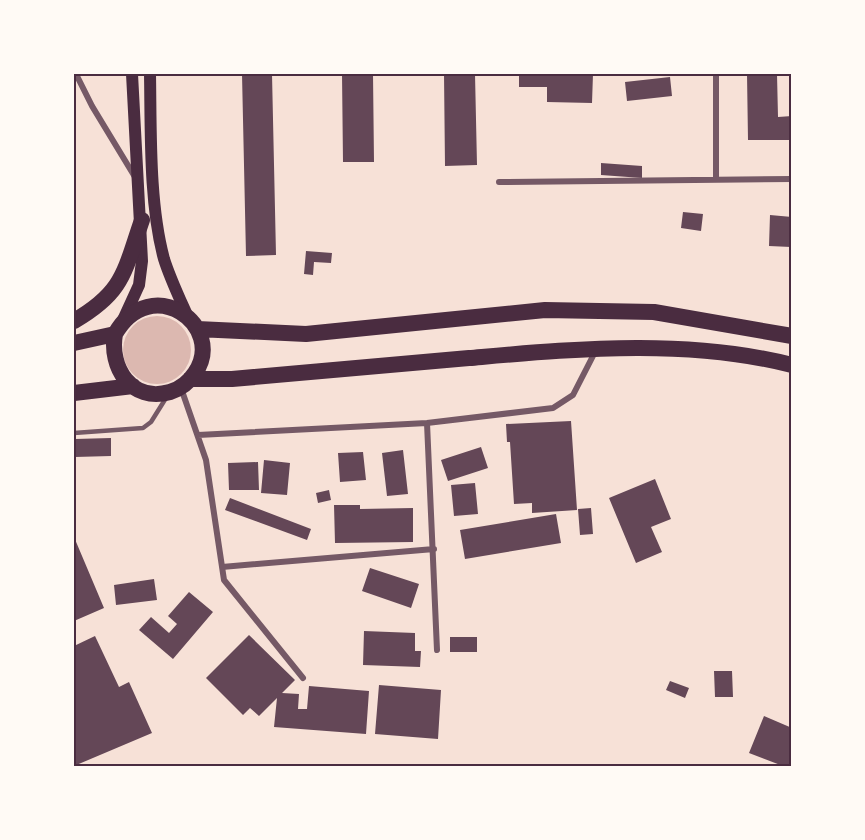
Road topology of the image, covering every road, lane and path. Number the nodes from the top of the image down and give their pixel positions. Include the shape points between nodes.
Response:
1 (76, 74) edge
2 (132, 74) edge
3 (150, 74) edge
4 (716, 74) edge
5 (792, 179) edge
6 (716, 180) junction
7 (499, 183) dead end
8 (140, 185) junction
9 (142, 220) junction
10 (74, 321) edge
11 (192, 322) junction
12 (119, 328) junction
13 (792, 336) edge
14 (74, 343) edge
15 (597, 348) junction
16 (792, 365) edge
17 (133, 386) junction
18 (180, 386) junction
19 (74, 393) edge
20 (427, 423) junction
21 (74, 433) edge
22 (198, 435) junction
23 (434, 549) junction
24 (222, 567) junction
25 (437, 650) dead end
26 (303, 678) dead end

1 - 8 street
2 - 8 main road
3 - 11 main road via 151,151 159,232 164,259
4 - 6 street
5 - 6 street
6 - 7 street
8 - 9 main road
9 - 10 highway via 116,288 101,305
9 - 12 main road via 141,276
11 - 12 highway via 162,305 148,306 134,312
11 - 13 highway via 306,334 545,310 654,312
11 - 18 highway via 201,355 198,368
12 - 14 highway
12 - 17 highway via 113,348 115,363
15 - 16 highway via 663,348
15 - 18 highway
15 - 20 street via 573,395 553,408
17 - 18 highway via 156,394
17 - 19 highway
18 - 21 lane via 143,428
18 - 22 street
20 - 22 street
20 - 23 street
22 - 24 street via 206,460
23 - 24 street
23 - 25 street
24 - 26 street via 228,587

